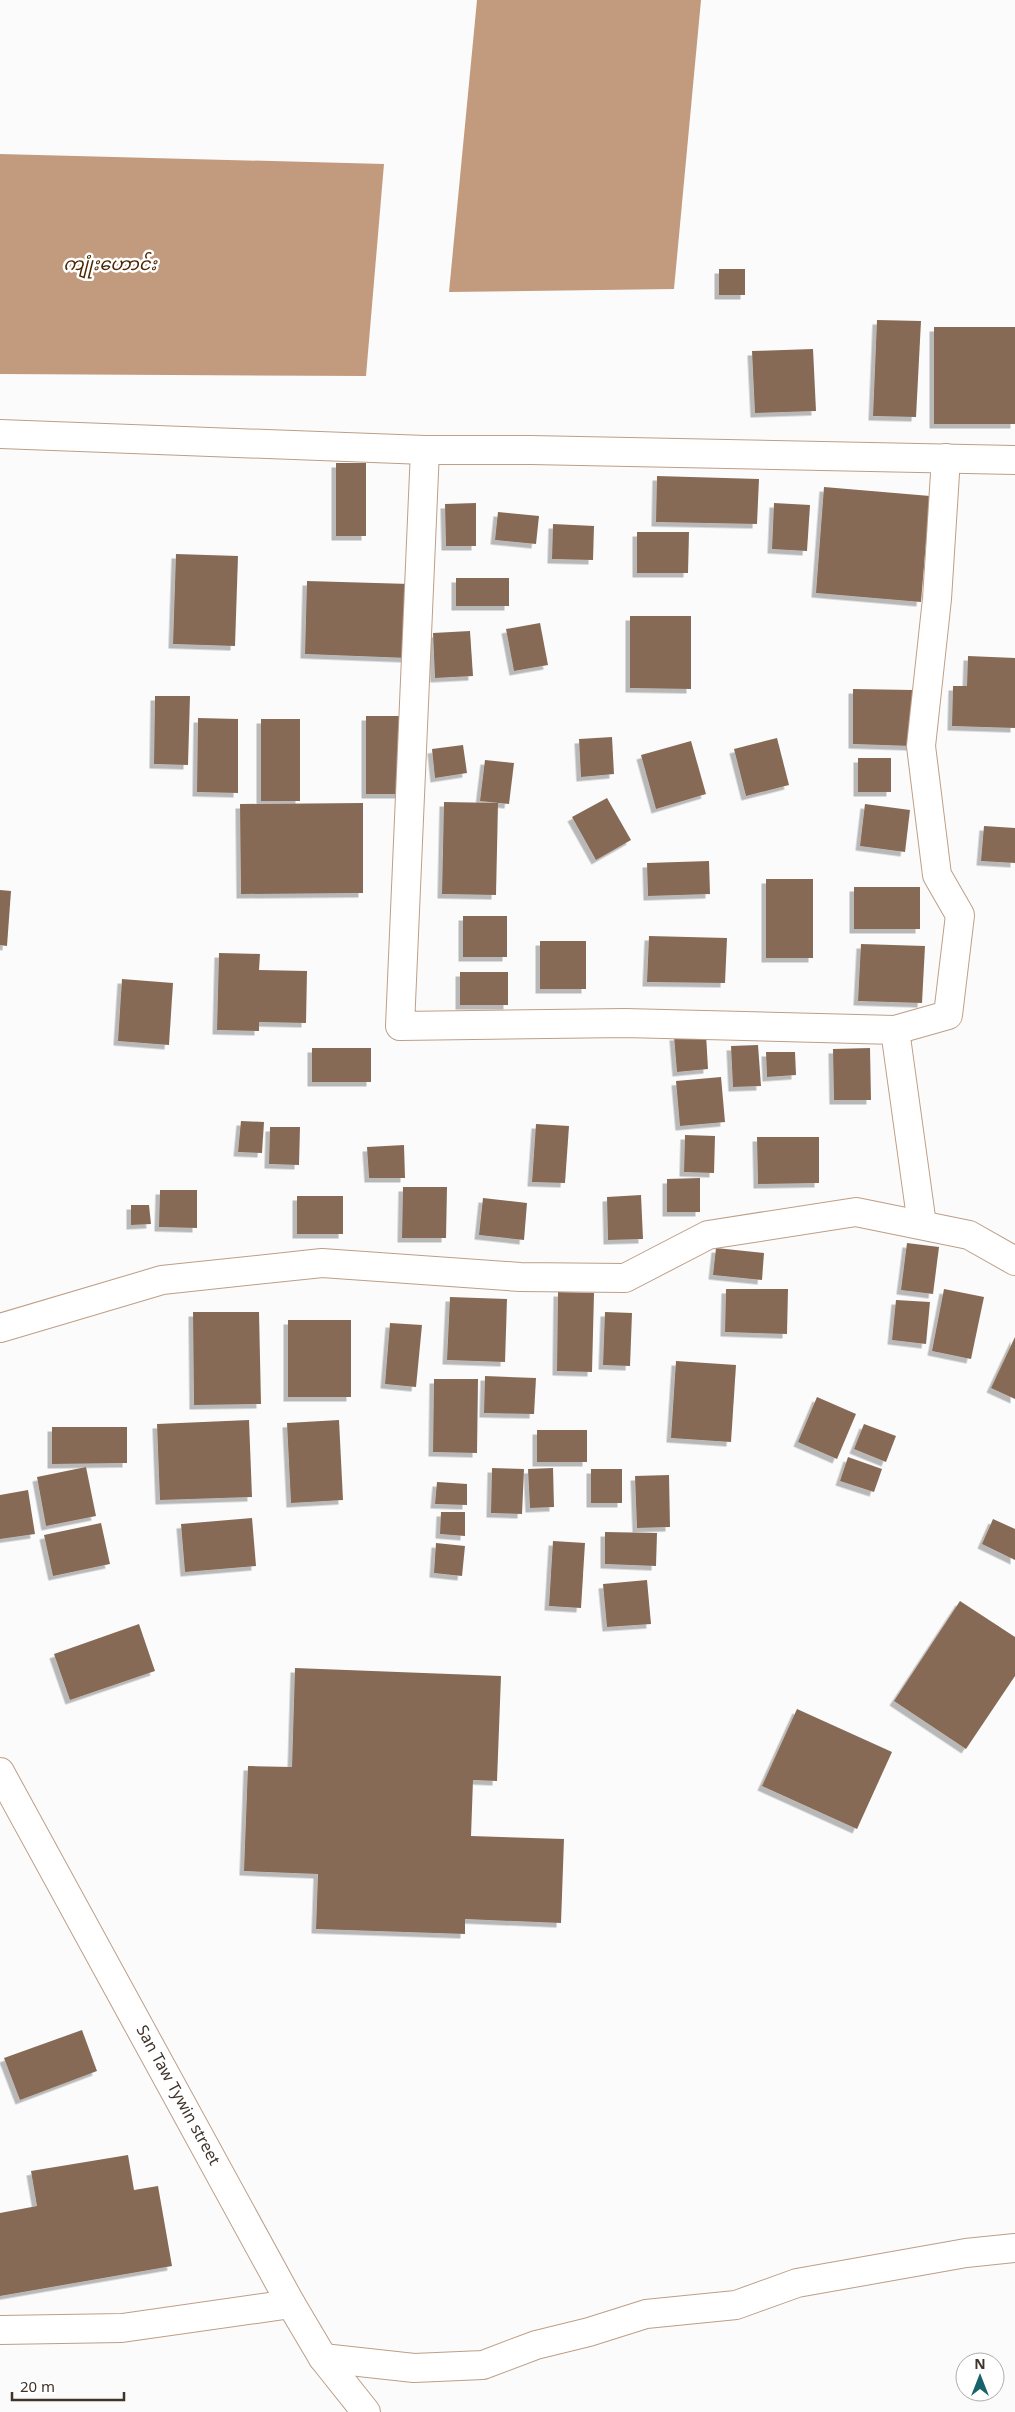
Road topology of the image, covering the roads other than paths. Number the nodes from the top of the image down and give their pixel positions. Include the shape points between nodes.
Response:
1 (0, 434) edge
2 (424, 450) junction
3 (946, 458) junction
4 (1015, 460) edge
5 (895, 1030) junction
6 (922, 1225) junction
7 (1015, 1261) edge
8 (0, 1328) edge
9 (0, 1772) edge
10 (1015, 2248) edge
11 (291, 2304) junction
12 (0, 2330) edge
13 (323, 2358) junction
14 (366, 2412) edge

1 - 2 street
2 - 3 street
2 - 5 street via 400,1026 624,1023
3 - 4 street
3 - 5 street via 937,599 921,746 937,874 960,914 948,1015
5 - 6 street
6 - 7 street via 969,1235
6 - 8 street via 856,1212 708,1235 624,1278 520,1277 322,1264 162,1280
9 - 11 street, San Taw Tywin street
10 - 13 street via 966,2253 797,2283 736,2305 646,2314 536,2345 483,2365 414,2368
11 - 12 street via 122,2328
11 - 13 street, San Taw Tywin street
13 - 14 street, San Taw Tywin street

